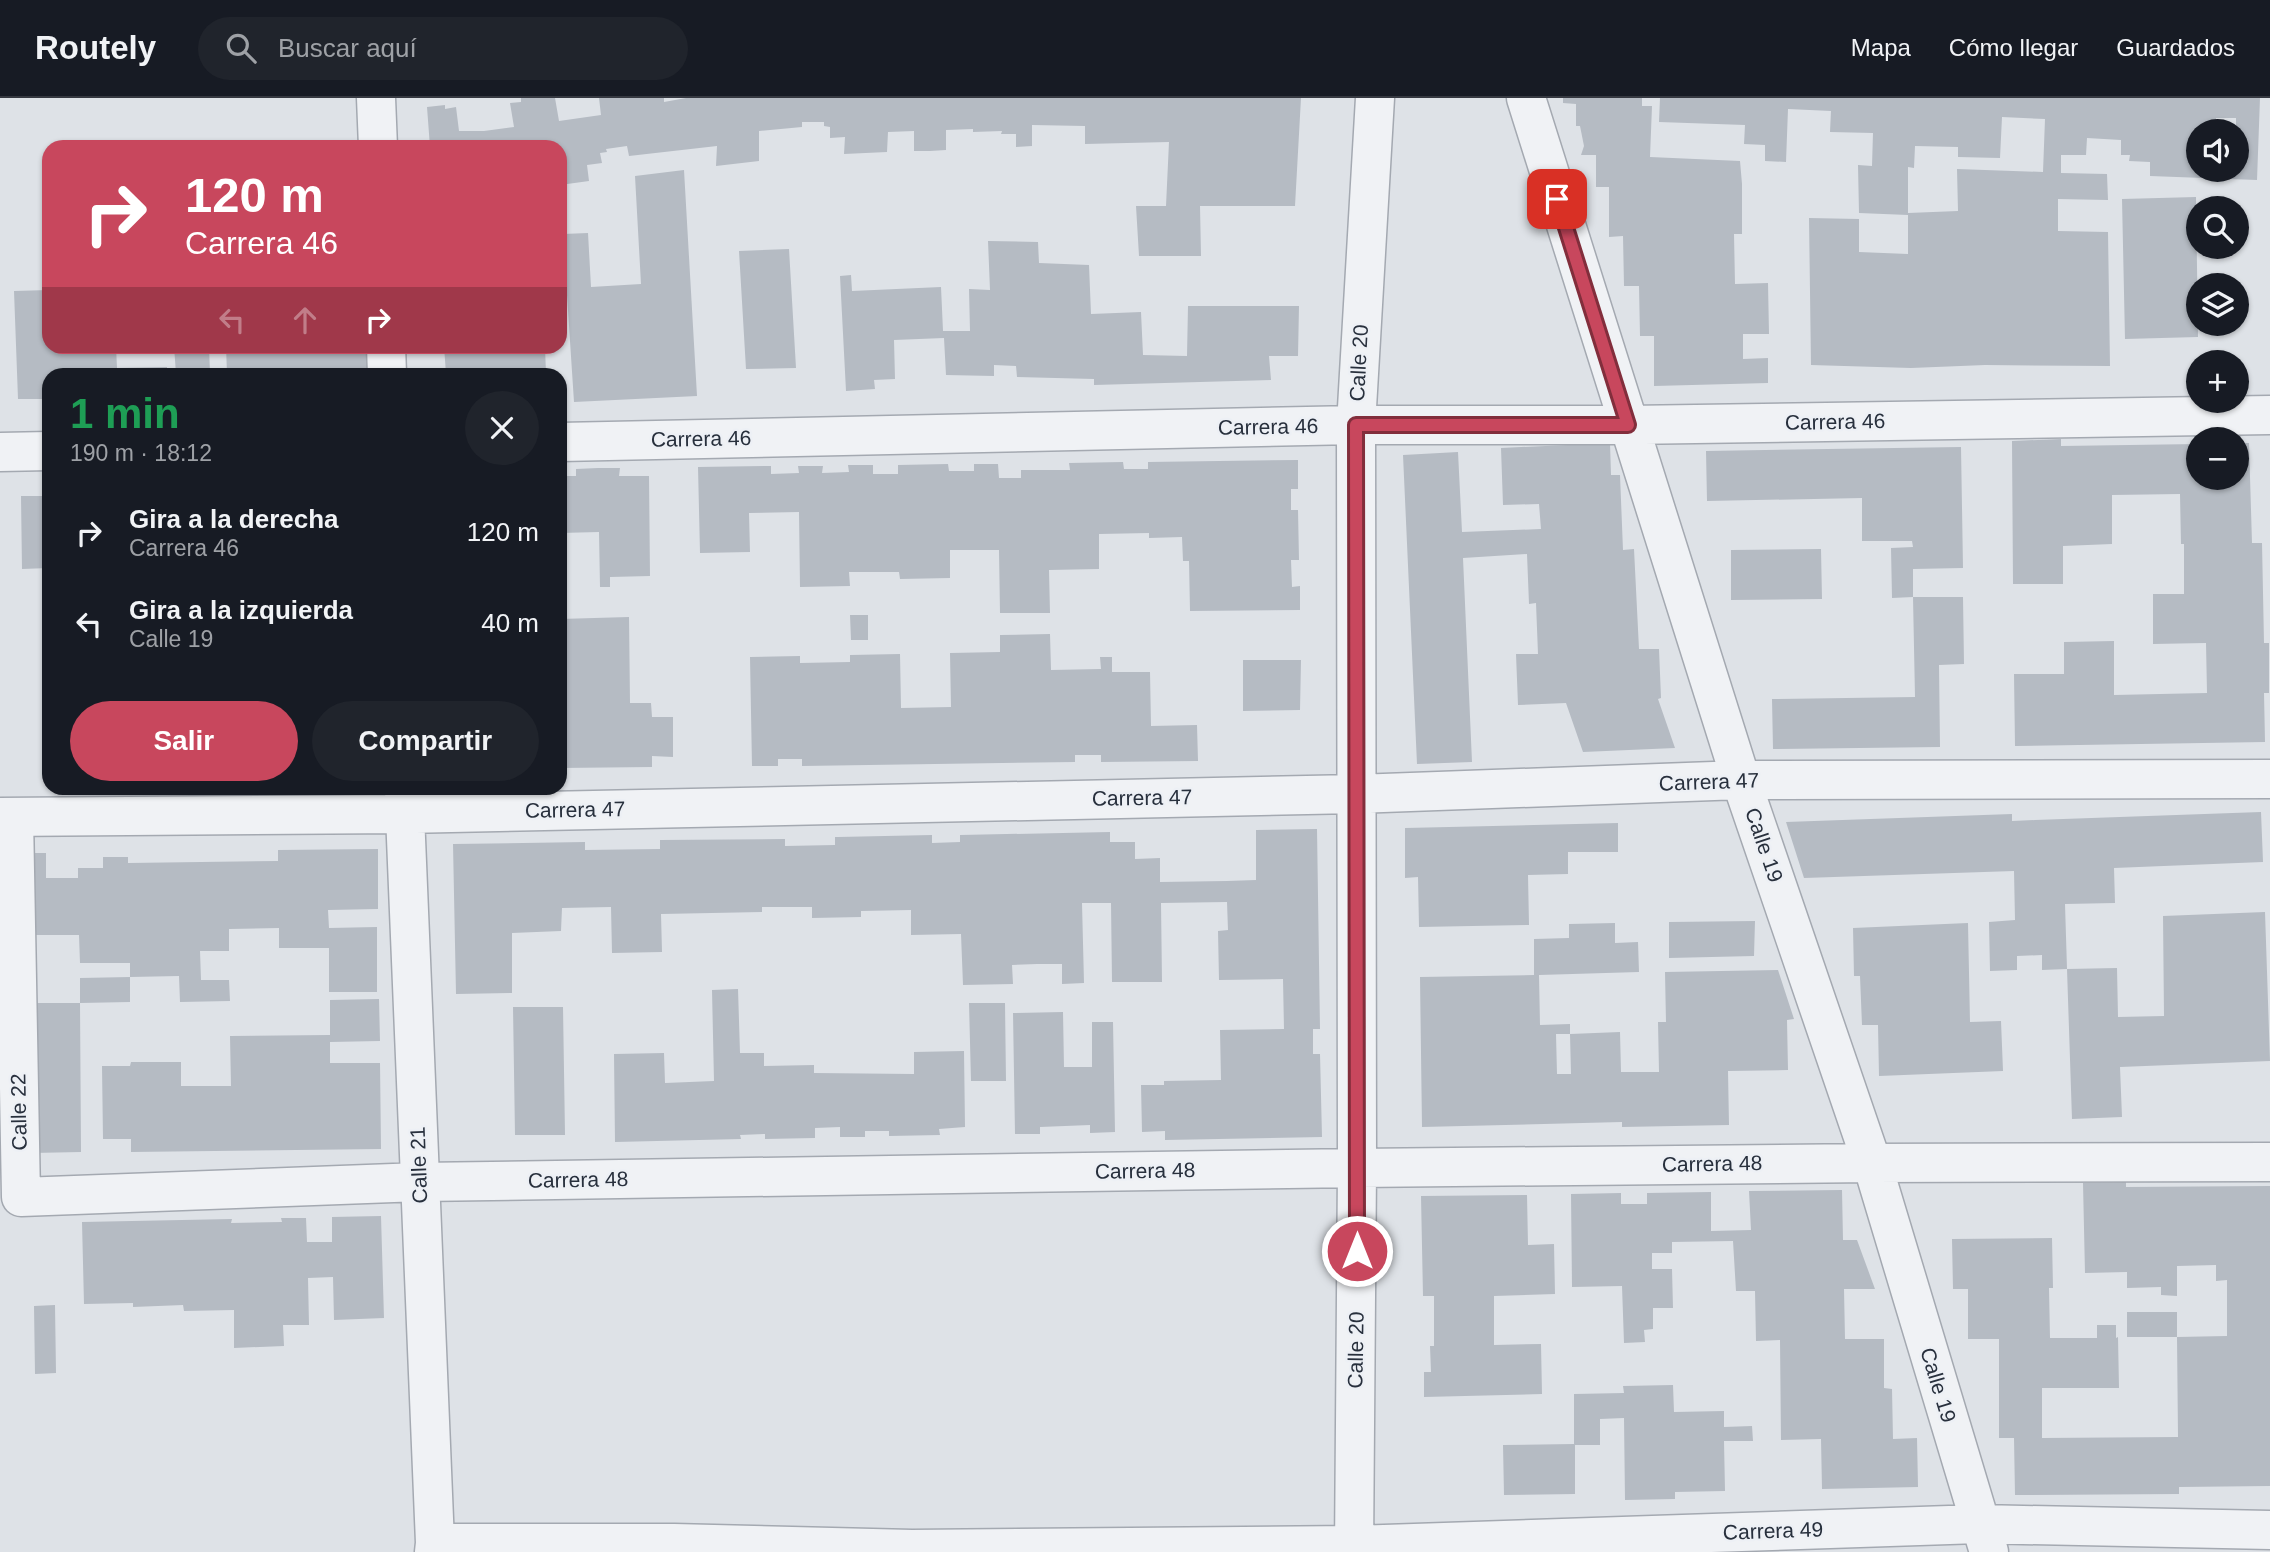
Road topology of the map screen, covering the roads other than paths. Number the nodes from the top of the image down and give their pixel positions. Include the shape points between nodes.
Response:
1 (376, 98) edge
2 (1375, 98) edge
3 (1526, 98) edge
4 (378, 140) edge
5 (2270, 415) edge
6 (1356, 425) junction
7 (1628, 425) junction
8 (567, 442) edge
9 (42, 451) edge
10 (0, 452) edge
11 (2270, 779) edge
12 (1741, 780) junction
13 (1356, 794) junction
14 (405, 801) edge
15 (7, 817) edge
16 (2270, 1162) edge
17 (1872, 1163) junction
18 (1357, 1168) junction
19 (420, 1182) junction
20 (21, 1197) joint
21 (2270, 1530) edge
22 (1984, 1538) edge
23 (1745, 1542) edge
24 (434, 1548) edge
25 (674, 1548) edge
26 (1354, 1548) edge

1 - 4 street
2 - 6 street, Calle 20
3 - 7 street, Calle 19
5 - 7 street, Carrera 46
6 - 7 street, Carrera 46
6 - 8 street, Carrera 46
6 - 13 street, Calle 20
7 - 12 street, Calle 19
9 - 10 street
11 - 12 street, Carrera 47
12 - 13 street, Carrera 47
12 - 17 street, Calle 19
13 - 14 street, Carrera 47
13 - 18 street, Calle 20
14 - 15 street, Carrera 47
14 - 19 street, Calle 21
15 - 20 street, Calle 22
16 - 17 street, Carrera 48
17 - 18 street, Carrera 48
17 - 22 street, Calle 19
18 - 19 street, Carrera 48
18 - 26 street, Calle 20
19 - 20 street, Carrera 48
19 - 24 street, Calle 21
21 - 22 street, Carrera 49
22 - 23 street, Carrera 49
23 - 26 street, Carrera 49
24 - 25 street, Carrera 49
25 - 26 street, Carrera 49

